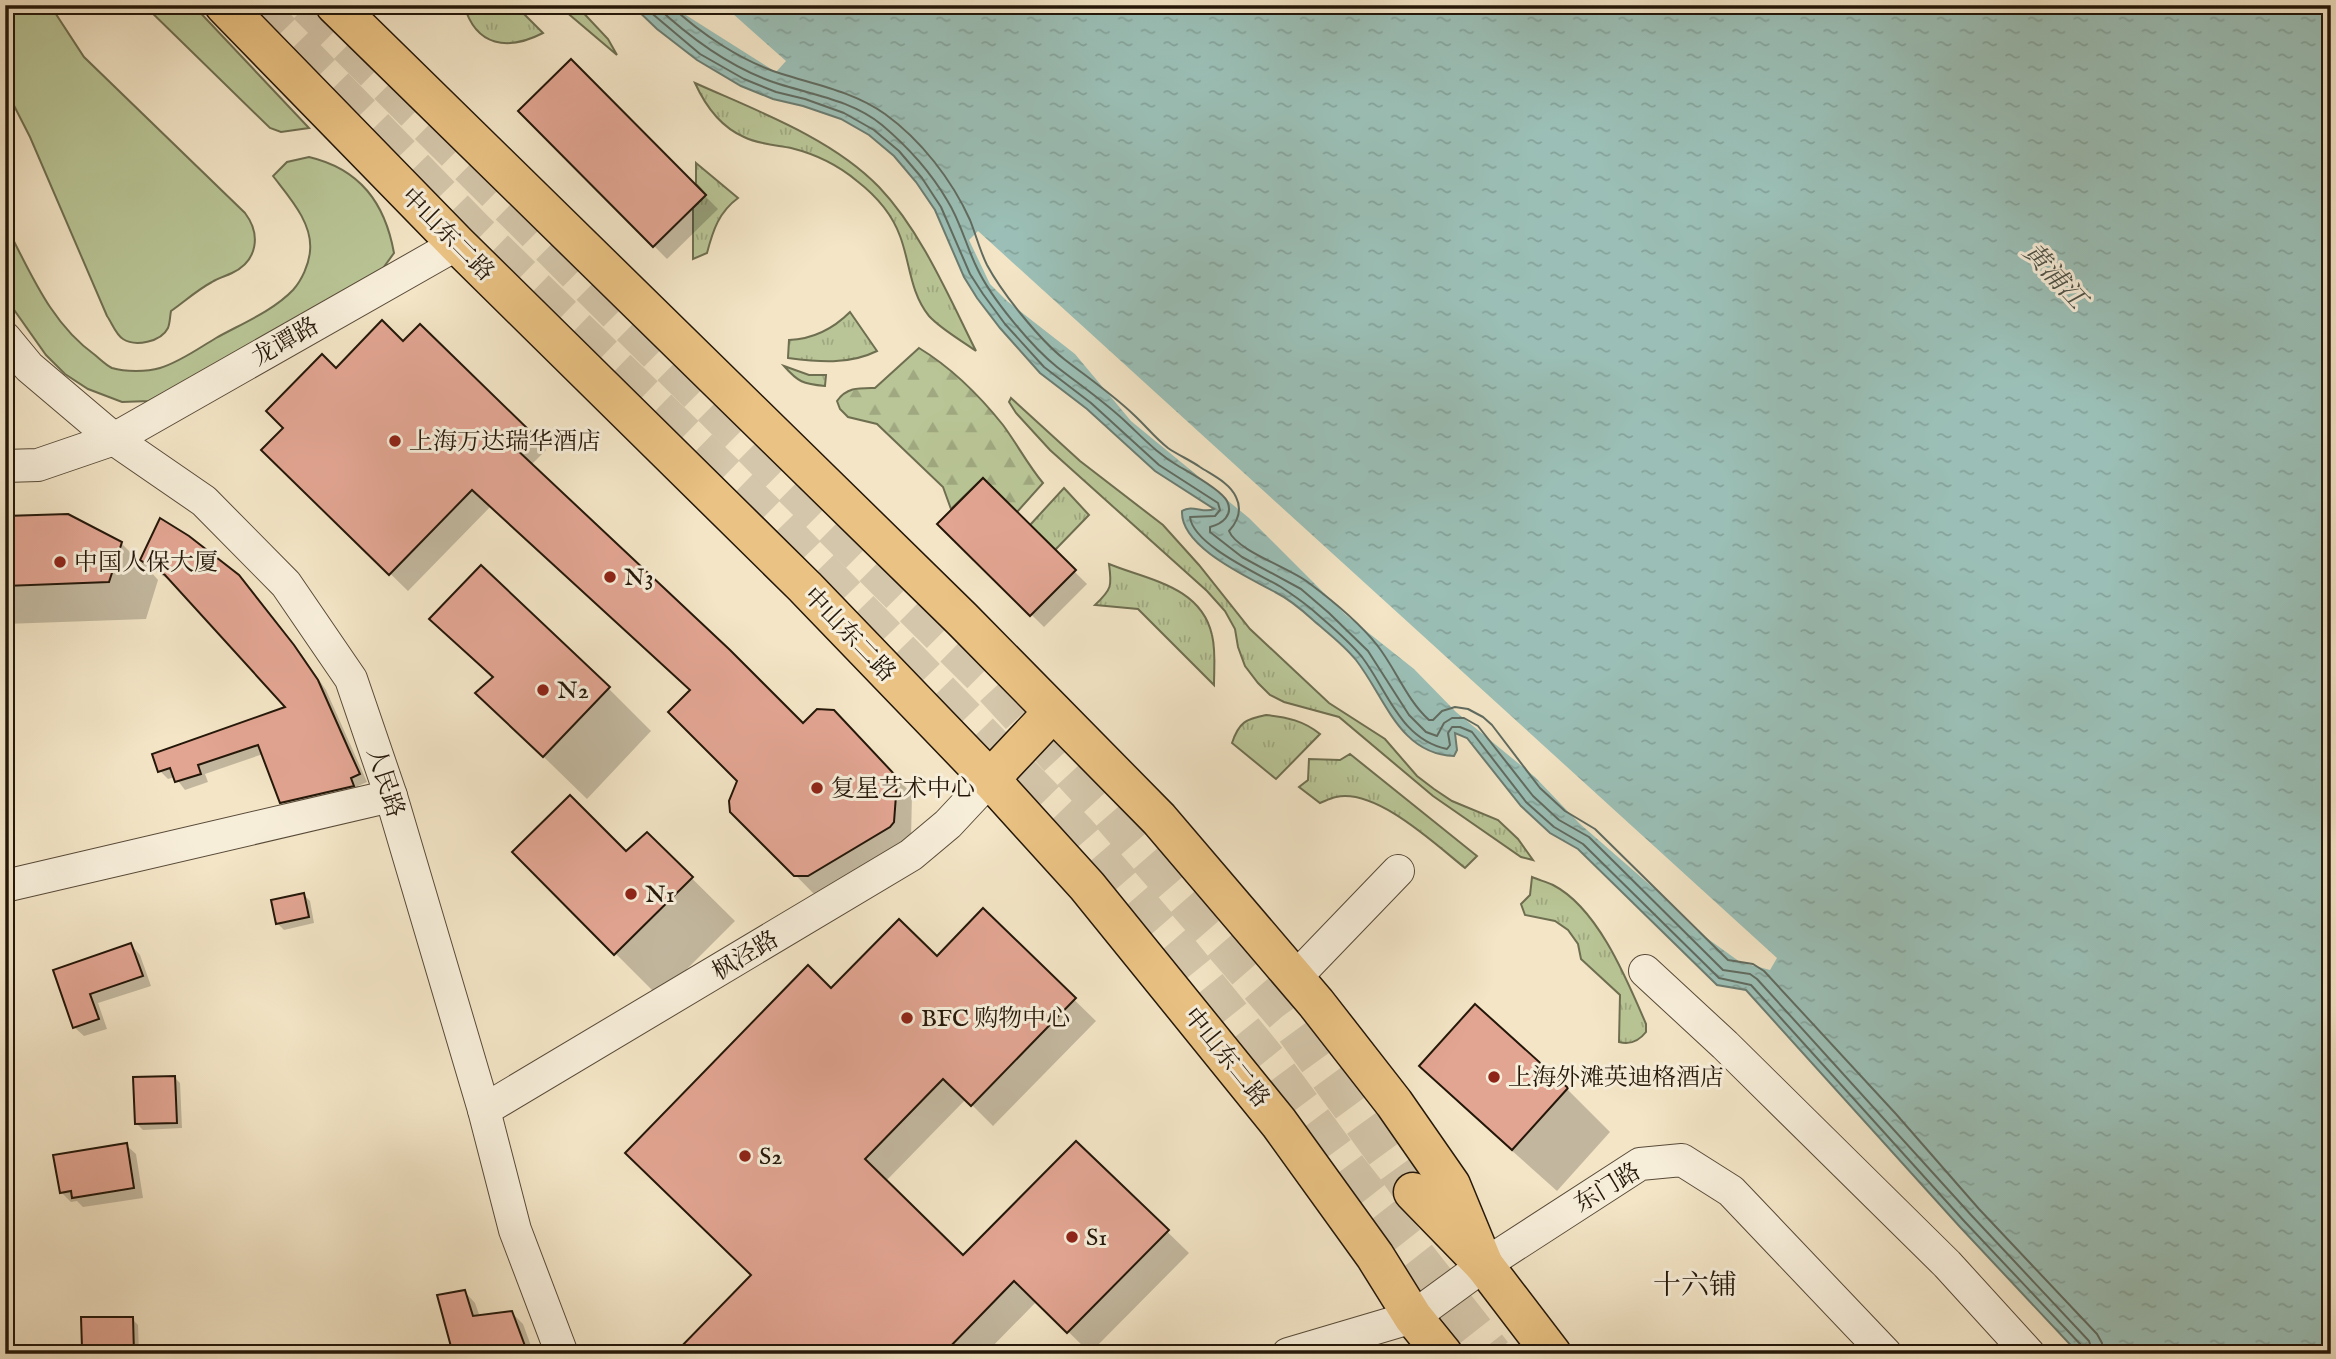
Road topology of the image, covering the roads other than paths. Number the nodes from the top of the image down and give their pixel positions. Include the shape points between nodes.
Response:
1 (224, 5) edge
2 (335, 5) edge
3 (457, 244) junction
4 (5, 338) edge
5 (114, 439) junction
6 (5, 466) edge
7 (1053, 712) junction
8 (990, 779) junction
9 (391, 796) junction
10 (1398, 871) dead end
11 (5, 886) edge
12 (1644, 971) dead end
13 (1295, 978) junction
14 (1394, 1103) junction
15 (484, 1110) junction
16 (1413, 1192) tunnel mouth
17 (1450, 1230) junction
18 (1484, 1265) junction
19 (1413, 1317) junction
20 (562, 1354) edge
21 (1288, 1354) edge
22 (1443, 1354) edge
23 (1552, 1354) edge
24 (1886, 1354) edge
25 (2029, 1354) edge

1 - 3 main road, 中山东二路
2 - 7 main road
3 - 5 street, 龙谭路
3 - 8 main road, 中山东二路 via 805,587
4 - 5 street, 人民路 via 29,367
5 - 6 street, 龙谭路 via 38,465
5 - 9 street, 人民路 via 204,501 286,584 351,679
7 - 8 main road
7 - 13 main road via 1159,819
8 - 15 street, 枫泾路 via 911,855
8 - 19 main road, 中山东二路 via 1087,886 1271,1112
9 - 11 street
9 - 15 street, 人民路
10 - 13 street
12 - 25 street via 1947,1264
13 - 14 main road
14 - 17 main road via 1412,1165
14 - 18 main road via 1451,1185
15 - 20 street, 人民路 via 515,1230
16 - 17 main road
17 - 18 main road
18 - 19 street, 东门路
18 - 23 main road
18 - 24 street, 东门路 via 1640,1164 1682,1160 1731,1191
19 - 21 street, 东门路
19 - 22 main road, 中山东二路

